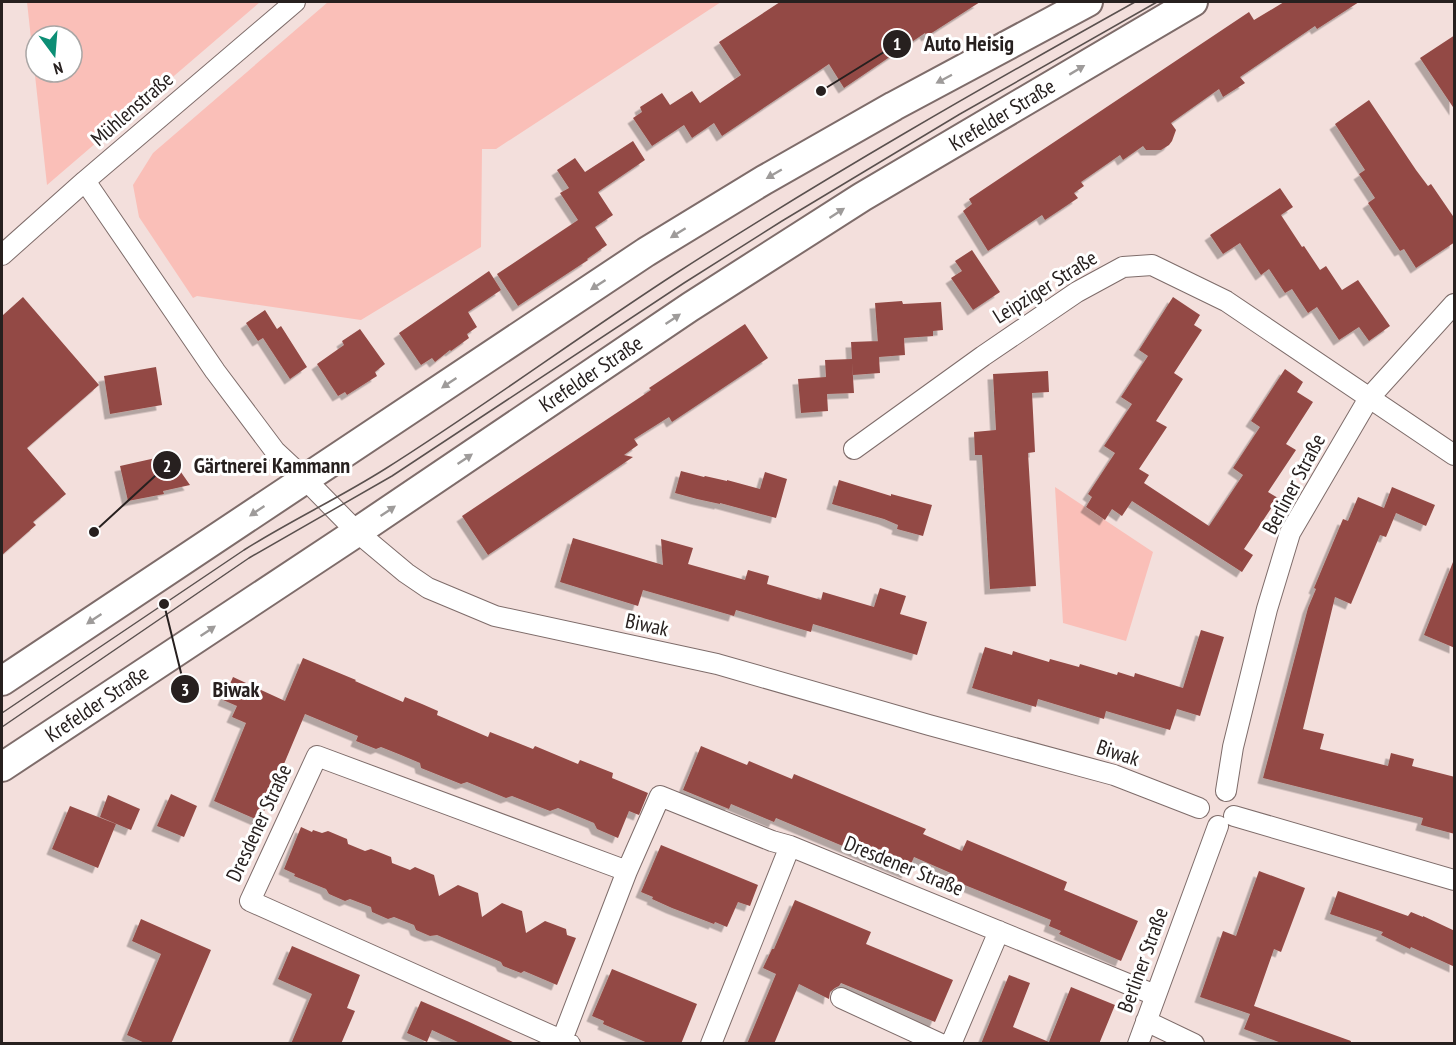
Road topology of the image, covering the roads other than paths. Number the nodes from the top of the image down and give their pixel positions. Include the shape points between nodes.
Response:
1 (294, 2) edge
2 (1088, 2) edge
3 (1193, 2) edge
4 (85, 181) junction
5 (2, 255) edge
6 (1455, 304) edge
7 (1369, 398) junction
8 (854, 450) dead end
9 (1455, 455) edge
10 (305, 479) junction
11 (357, 532) junction
12 (2, 681) edge
13 (2, 767) edge
14 (1226, 791) junction
15 (1199, 808) junction
16 (1226, 821) junction
17 (790, 846) junction
18 (627, 871) junction
19 (1455, 880) edge
20 (999, 930) junction
21 (1155, 994) junction
22 (841, 998) dead end
23 (1146, 1021) junction
24 (566, 1042) edge
25 (711, 1044) edge
26 (941, 1044) edge
27 (951, 1044) edge
28 (1138, 1044) edge
29 (1194, 1044) edge

1 - 4 street, Mühlenstraße
2 -> 10 main road via 894,106 718,208
11 -> 3 main road, Krefelder Straße via 690,307 862,197
4 - 5 street, Mühlenstraße
4 - 10 street, Biwak via 215,371 275,451
6 - 7 street, Berliner Straße
7 - 8 street, Leipziger Straße via 1226,301 1152,265 1123,267 1077,292
7 - 9 street, Leipziger Straße
7 - 14 street, Berliner Straße via 1290,533 1267,609
10 - 11 street, Biwak
10 -> 12 main road
13 -> 11 main road, Krefelder Straße
11 - 15 street, Biwak via 428,588 495,616 717,664 1114,775
14 - 15 street via 1208,792
14 - 16 street via 1235,801 1236,810
15 - 16 street via 1207,823
16 - 19 street
16 - 21 street, Berliner Straße
17 - 18 street, Dresdener Straße via 660,796
17 - 20 street, Dresdener Straße
17 - 25 street
18 - 24 street, Dresdener Straße
18 - 24 street, Dresdener Straße via 317,756 250,901
20 - 21 street, Dresdener Straße
20 - 27 street
21 - 23 street, Berliner Straße
22 - 26 street
23 - 28 street, Berliner Straße
23 - 29 street

